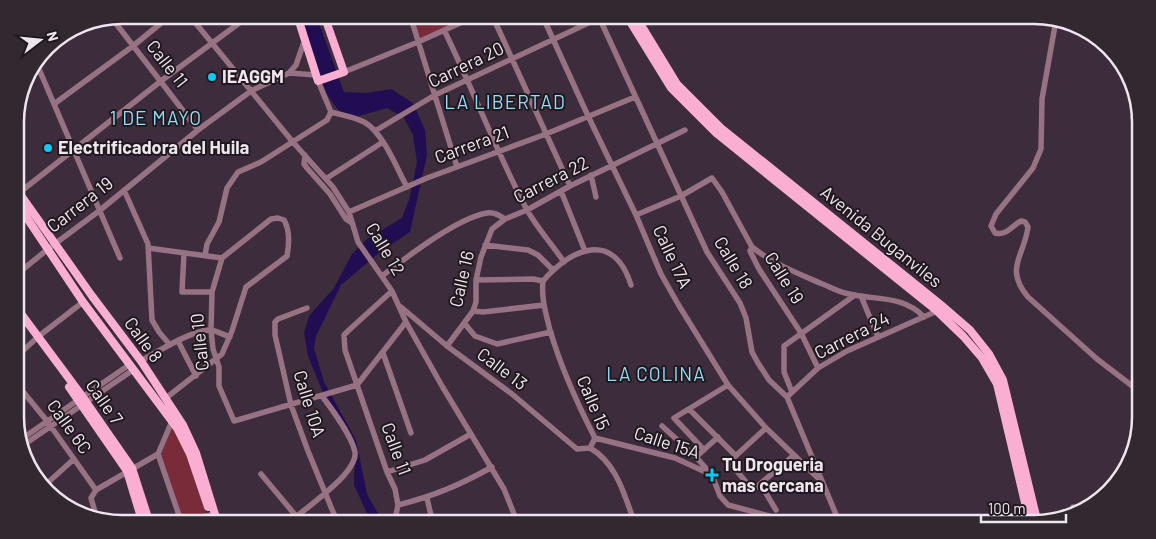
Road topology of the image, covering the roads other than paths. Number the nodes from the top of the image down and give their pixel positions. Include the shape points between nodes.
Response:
1 (116, 24) edge
2 (160, 24) edge
3 (197, 24) edge
4 (237, 24) edge
5 (299, 24) edge
6 (328, 24) edge
7 (413, 24) edge
8 (458, 24) edge
9 (496, 24) edge
10 (546, 24) edge
11 (583, 24) edge
12 (603, 24) edge
13 (632, 24) edge
14 (640, 24) edge
15 (1055, 26) edge
16 (444, 30) junction
17 (305, 39) junction
18 (553, 39) junction
19 (212, 42) junction
20 (418, 42) junction
21 (133, 46) junction
22 (511, 59) junction
23 (39, 69) edge
24 (289, 72) junction
25 (342, 73) junction
26 (318, 79) junction
27 (468, 79) junction
28 (161, 81) junction
29 (251, 91) junction
30 (435, 95) junction
31 (635, 97) junction
32 (54, 104) junction
33 (331, 112) junction
34 (588, 116) junction
35 (198, 130) junction
36 (685, 130) dead end
37 (375, 132) junction
38 (546, 134) junction
39 (292, 141) junction
40 (383, 142) junction
41 (658, 144) junction
42 (74, 150) junction
43 (498, 152) junction
44 (305, 156) junction
45 (612, 166) junction
46 (457, 167) junction
47 (591, 175) junction
48 (326, 178) junction
49 (409, 186) junction
50 (570, 186) junction
51 (24, 188) edge
52 (124, 190) junction
53 (561, 192) junction
54 (682, 196) junction
55 (596, 197) dead end
56 (24, 206) edge
57 (99, 210) junction
58 (527, 210) junction
59 (349, 212) junction
60 (636, 215) junction
61 (504, 219) junction
62 (352, 224) junction
63 (485, 245) junction
64 (51, 246) junction
65 (752, 247) junction
66 (148, 248) junction
67 (585, 251) junction
68 (184, 254) junction
69 (205, 256) junction
70 (120, 258) dead end
71 (222, 258) junction
72 (564, 262) junction
73 (24, 268) edge
74 (553, 270) junction
75 (382, 276) junction
76 (476, 280) junction
77 (543, 281) junction
78 (631, 285) dead end
79 (392, 291) junction
80 (212, 292) junction
81 (858, 296) junction
82 (84, 302) junction
83 (399, 305) junction
84 (544, 305) junction
85 (306, 308) dead end
86 (473, 311) junction
87 (937, 311) junction
88 (924, 317) junction
89 (24, 319) edge
90 (406, 322) junction
91 (24, 324) edge
92 (465, 324) junction
93 (211, 330) junction
94 (551, 332) junction
95 (801, 333) junction
96 (230, 337) junction
97 (878, 337) junction
98 (37, 338) junction
99 (178, 341) junction
100 (170, 345) junction
101 (446, 346) junction
102 (24, 350) edge
103 (383, 353) junction
104 (216, 359) junction
105 (141, 362) junction
106 (131, 367) junction
107 (818, 368) junction
108 (196, 376) junction
109 (357, 385) junction
110 (728, 385) junction
111 (1132, 387) edge
112 (24, 393) edge
113 (790, 395) junction
114 (322, 396) junction
115 (166, 398) junction
116 (82, 400) junction
117 (292, 405) junction
118 (689, 410) junction
119 (172, 421) junction
120 (48, 424) junction
121 (662, 426) dead end
122 (766, 428) junction
123 (411, 433) dead end
124 (471, 434) junction
125 (26, 437) edge
126 (718, 437) junction
127 (595, 438) junction
128 (27, 442) edge
129 (590, 448) junction
130 (704, 450) junction
131 (158, 454) junction
132 (735, 455) junction
133 (794, 455) junction
134 (696, 457) junction
135 (74, 459) junction
136 (492, 467) junction
137 (129, 470) junction
138 (387, 472) junction
139 (261, 474) dead end
140 (712, 475) junction
141 (48, 481) edge
142 (822, 481) junction
143 (761, 485) junction
144 (96, 490) junction
145 (325, 493) junction
146 (427, 498) junction
147 (398, 505) junction
148 (776, 510) dead end
149 (95, 511) edge
150 (1027, 512) junction
151 (141, 515) edge
152 (146, 515) edge
153 (178, 515) edge
154 (211, 515) edge
155 (215, 515) edge
156 (295, 515) edge
157 (297, 515) edge
158 (334, 515) edge
159 (396, 515) edge
160 (430, 515) edge
161 (514, 515) edge
162 (631, 515) edge
163 (767, 515) edge
164 (836, 515) edge
165 (1015, 515) edge
166 (1028, 515) edge
167 (1036, 515) edge

1 - 21 street, Calle 11
2 - 21 street
3 - 19 street, Calle 12
4 - 19 street
5 - 17 main road
6 - 25 main road
7 - 20 street
8 - 16 street
9 - 22 street
10 - 18 street, Calle 17A
11 - 18 street, Carrera 20
12 - 31 street, Calle 18
13 - 87 main road, Avenida Buganviles via 671,88 716,132
14 - 167 main road, Avenida Buganviles via 677,84 722,128 970,330 1003,380
15 - 111 street via 1042,99 1041,148 1033,168 996,214 991,226 994,233 1001,234 1021,221 1025,222 1027,238 1017,260 1021,288
16 - 20 street
16 - 27 street
17 - 24 street via 296,65
17 - 26 main road
18 - 22 street, Carrera 20
18 - 34 street, Calle 17A
19 - 28 street
19 - 29 street, Calle 12
20 - 25 street
20 - 30 street
21 - 28 street, Calle 11
21 - 32 street
22 - 27 street, Carrera 20
22 - 38 street
23 - 32 street
24 - 26 street
24 - 29 street, Carrera 19
25 - 26 main road
26 - 33 street
27 - 30 street, Carrera 20
27 - 43 street
28 - 35 street, Calle 11
28 - 42 street
29 - 35 street, Carrera 19
29 - 39 street, Calle 12
30 - 37 street, Carrera 20
30 - 46 street
31 - 34 street, Carrera 21
31 - 41 street, Calle 18
32 - 42 street
33 - 37 street via 362,121
33 - 39 street via 327,120
34 - 38 street, Carrera 21
34 - 45 street, Calle 17A
35 - 52 street, Carrera 19
36 - 41 street, Carrera 22
37 - 40 street
38 - 43 street, Carrera 21
38 - 50 street
39 - 44 street, Calle 12
39 - 69 street via 261,162 238,172 227,188 219,222 207,244
40 - 48 street
40 - 49 street
41 - 45 street, Carrera 22
41 - 54 street, Calle 18
42 - 51 street
42 - 57 street
43 - 46 street, Carrera 21
43 - 58 street
44 - 48 street, Calle 12
44 - 62 street via 306,168
45 - 47 street, Carrera 22
45 - 60 street, Calle 17A
46 - 49 street, Carrera 21
47 - 50 street, Carrera 22
47 - 55 street
48 - 59 street, Calle 12
49 - 59 street, Carrera 21
50 - 53 street, Carrera 22
52 - 57 street, Carrera 19
52 - 66 street via 147,239
53 - 58 street, Carrera 22
53 - 67 street
54 - 60 street
54 - 65 street, Calle 19 via 712,178
54 - 113 street, Calle 18 via 707,252 740,303 752,352 769,380
56 - 64 main road, Calle 8
57 - 64 street, Carrera 19
57 - 70 street
58 - 61 street, Carrera 22
58 - 72 street
59 - 62 street, Calle 12
60 - 110 street, Calle 17A via 661,274
61 - 63 street, Calle 16 via 492,229
61 - 75 street, Carrera 22 via 488,213 464,221
62 - 75 street, Calle 12 via 358,242
63 - 74 street via 528,250
63 - 76 street, Calle 16
64 - 73 street, Carrera 19
64 - 82 main road, Calle 8
64 - 105 main road, Calle 8
65 - 81 street via 806,276
65 - 95 street, Calle 19 via 750,252 758,268
66 - 68 street
66 - 100 street via 152,320
67 - 72 street
67 - 78 street via 601,249 614,256 623,266
68 - 69 street
68 - 80 street via 182,292
69 - 71 street
71 - 80 street, Calle 10
71 - 96 street via 271,219 284,220 288,225 287,256 246,287
72 - 74 street
74 - 77 street
75 - 79 street, Calle 12
76 - 77 street
76 - 86 street, Calle 16
77 - 84 street, Calle 15
79 - 83 street, Calle 12
79 - 109 street via 344,335 345,350
80 - 93 street, Calle 10
81 - 88 street via 905,303
81 - 95 street
81 - 97 street
82 - 98 street
82 - 106 main road, Calle 8
83 - 90 street, Calle 12
83 - 101 street, Calle 13
84 - 86 street
84 - 94 street, Calle 15
85 - 117 street, Calle 10A via 278,319 274,327
86 - 92 street, Calle 16
87 - 88 street, Carrera 24
87 - 150 main road, Avenida Buganviles via 982,358 997,384
88 - 97 street, Carrera 24
89 - 98 main road, Calle 7
90 - 103 street
90 - 124 street, Calle 12
91 - 98 main road, Calle 7
92 - 94 street via 475,336 497,344
92 - 101 street, Calle 16
93 - 96 street
93 - 99 street
93 - 104 street, Calle 10
94 - 127 street, Calle 15 via 560,363
95 - 107 street, Calle 19
95 - 113 street via 784,346 784,372
96 - 104 street
97 - 107 street, Carrera 24
98 - 102 street
98 - 116 main road, Calle 7
99 - 100 street
99 - 108 street
100 - 105 street
101 - 129 street, Calle 13 via 512,394 577,449
103 - 109 street
103 - 123 street
104 - 108 street
104 - 117 street, Calle 10 via 219,386 234,421
105 - 115 main road, Calle 8
106 - 116 street
106 - 119 main road, Calle 8
107 - 113 street, Carrera 24
108 - 115 street
109 - 114 street
109 - 138 street, Calle 11
110 - 118 street
110 - 122 street, Calle 17A
112 - 120 street, Calle 6C
113 - 142 street, Calle 18
114 - 117 street
114 - 145 street via 346,433 355,458 346,473
115 - 155 main road, Calle 8 via 189,437
116 - 120 street
116 - 137 main road, Calle 7
117 - 145 street, Calle 10A
118 - 126 street
118 - 130 street via 674,418
119 - 131 street
119 - 154 main road, Calle 8 via 190,454
120 - 125 street
120 - 128 street
120 - 135 street, Calle 6C
121 - 134 street
122 - 132 street
122 - 133 street, Calle 17A
124 - 136 street, Calle 12
124 - 138 street via 424,460
126 - 130 street
126 - 132 street
127 - 129 street, Calle 15
127 - 140 street, Calle 15A via 675,458
129 - 162 street, Calle 15 via 610,464
130 - 134 street
131 - 137 street
131 - 153 street
132 - 143 street via 729,462 753,490
133 - 142 street, Calle 17A
133 - 143 street
134 - 140 street
135 - 141 street
135 - 144 street, Calle 6C
136 - 146 street
136 - 161 street, Calle 12
137 - 144 street
137 - 151 main road, Calle 7
137 - 152 main road, Calle 7
138 - 147 street, Calle 11
139 - 156 street
140 - 163 street, Calle 15A via 725,503
142 - 164 street, Calle 18
143 - 148 street
144 - 149 street via 91,498
145 - 157 street
145 - 158 street, Calle 10A
146 - 147 street
146 - 160 street
147 - 159 street, Calle 11
150 - 165 street
150 - 166 main road, Avenida Buganviles

